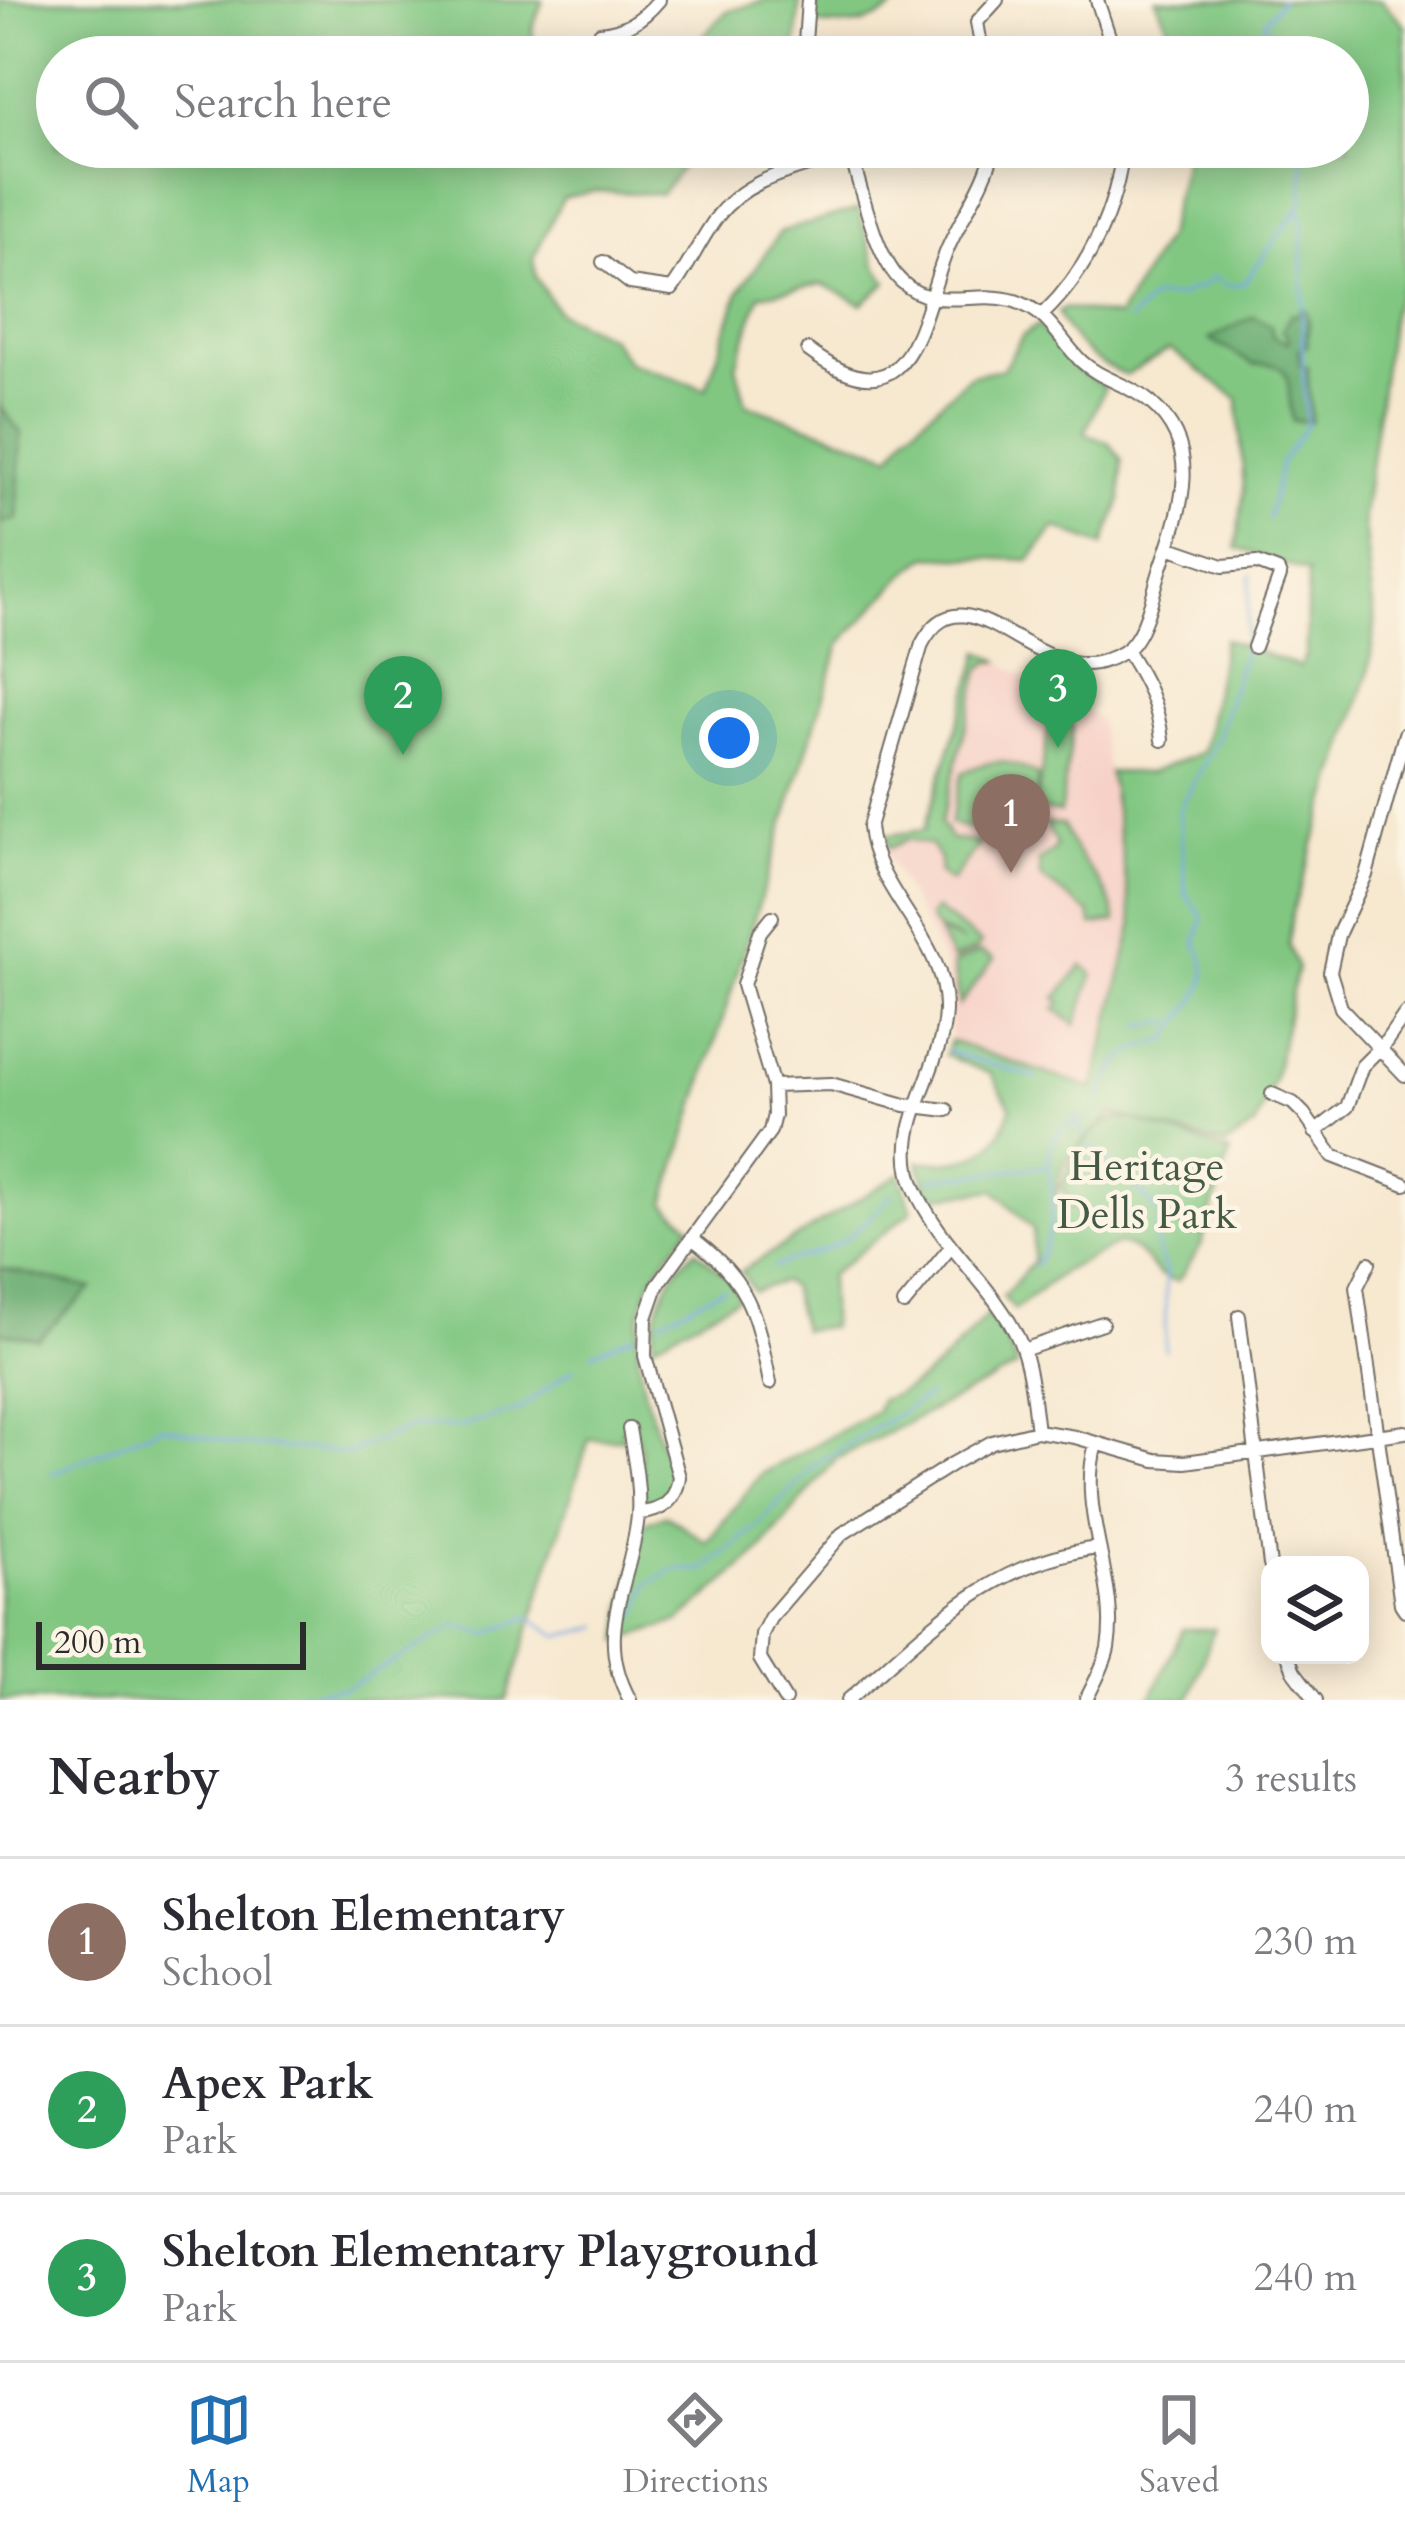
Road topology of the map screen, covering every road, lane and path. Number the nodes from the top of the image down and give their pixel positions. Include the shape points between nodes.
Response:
1 (659, 0) edge
2 (808, 0) edge
3 (997, 0) edge
4 (1097, 0) edge
5 (600, 32) dead end
6 (805, 36) edge
7 (979, 36) edge
8 (1109, 36) edge
9 (795, 168) edge
10 (855, 168) edge
11 (988, 168) edge
12 (1119, 168) edge
13 (603, 262) dead end
14 (932, 297) junction
15 (1046, 317) junction
16 (808, 350) dead end
17 (1168, 547) junction
18 (1254, 647) dead end
19 (1126, 651) junction
20 (1405, 736) edge
21 (1162, 740) dead end
22 (772, 917) dead end
23 (1405, 1014) edge
24 (1380, 1049) junction
25 (1405, 1075) edge
26 (773, 1086) junction
27 (1272, 1094) dead end
28 (917, 1106) junction
29 (946, 1110) dead end
30 (1315, 1132) junction
31 (1405, 1184) edge
32 (692, 1238) junction
33 (950, 1248) junction
34 (1369, 1263) dead end
35 (904, 1304) dead end
36 (1239, 1316) dead end
37 (1102, 1323) dead end
38 (1023, 1350) junction
39 (770, 1383) dead end
40 (628, 1430) dead end
41 (1036, 1431) junction
42 (1405, 1432) edge
43 (1378, 1436) junction
44 (1096, 1444) junction
45 (1255, 1452) junction
46 (638, 1513) junction
47 (1098, 1548) junction
48 (1269, 1556) edge
49 (1405, 1610) edge
50 (1291, 1664) edge
51 (630, 1700) edge
52 (785, 1700) edge
53 (848, 1700) edge
54 (1086, 1700) edge
55 (1316, 1700) edge

1 - 5 street via 640,20
2 - 6 street
3 - 7 street via 977,22
4 - 8 street
9 - 13 street via 745,191 721,213 672,289 630,283
10 - 14 street via 887,262 903,284
11 - 14 street
12 - 15 street via 1102,229
14 - 15 street via 1001,298
14 - 16 street via 910,355 891,370 850,374
15 - 17 street via 1081,360 1151,403 1175,433 1184,498
17 - 18 street via 1222,566 1257,563 1278,571
17 - 19 street
19 - 21 street via 1159,709
19 - 28 street via 1071,666 961,615 935,625 922,644 869,827 874,853 944,987 943,1027
20 - 24 street via 1366,875 1330,960 1342,1008
22 - 26 street via 743,985
23 - 24 street
24 - 25 street
24 - 30 street via 1362,1066 1347,1107
26 - 28 street via 831,1084
26 - 32 street via 770,1131
27 - 30 street via 1293,1103
28 - 29 street
28 - 33 street via 911,1178
30 - 31 street via 1333,1156
32 - 39 street via 732,1271 748,1298
32 - 46 street via 657,1286 644,1338 678,1487 659,1510
33 - 35 street
33 - 38 street
34 - 43 street via 1358,1287
36 - 45 street
37 - 38 street
38 - 41 street
40 - 46 street
41 - 44 street
41 - 52 street via 979,1448 836,1540 762,1634 764,1671
42 - 43 street
43 - 45 street
43 - 49 street
44 - 45 street via 1168,1462
44 - 47 street via 1088,1485
45 - 48 street
46 - 51 street via 612,1633
47 - 53 street via 1035,1561 988,1582
47 - 54 street via 1108,1648
50 - 55 street

